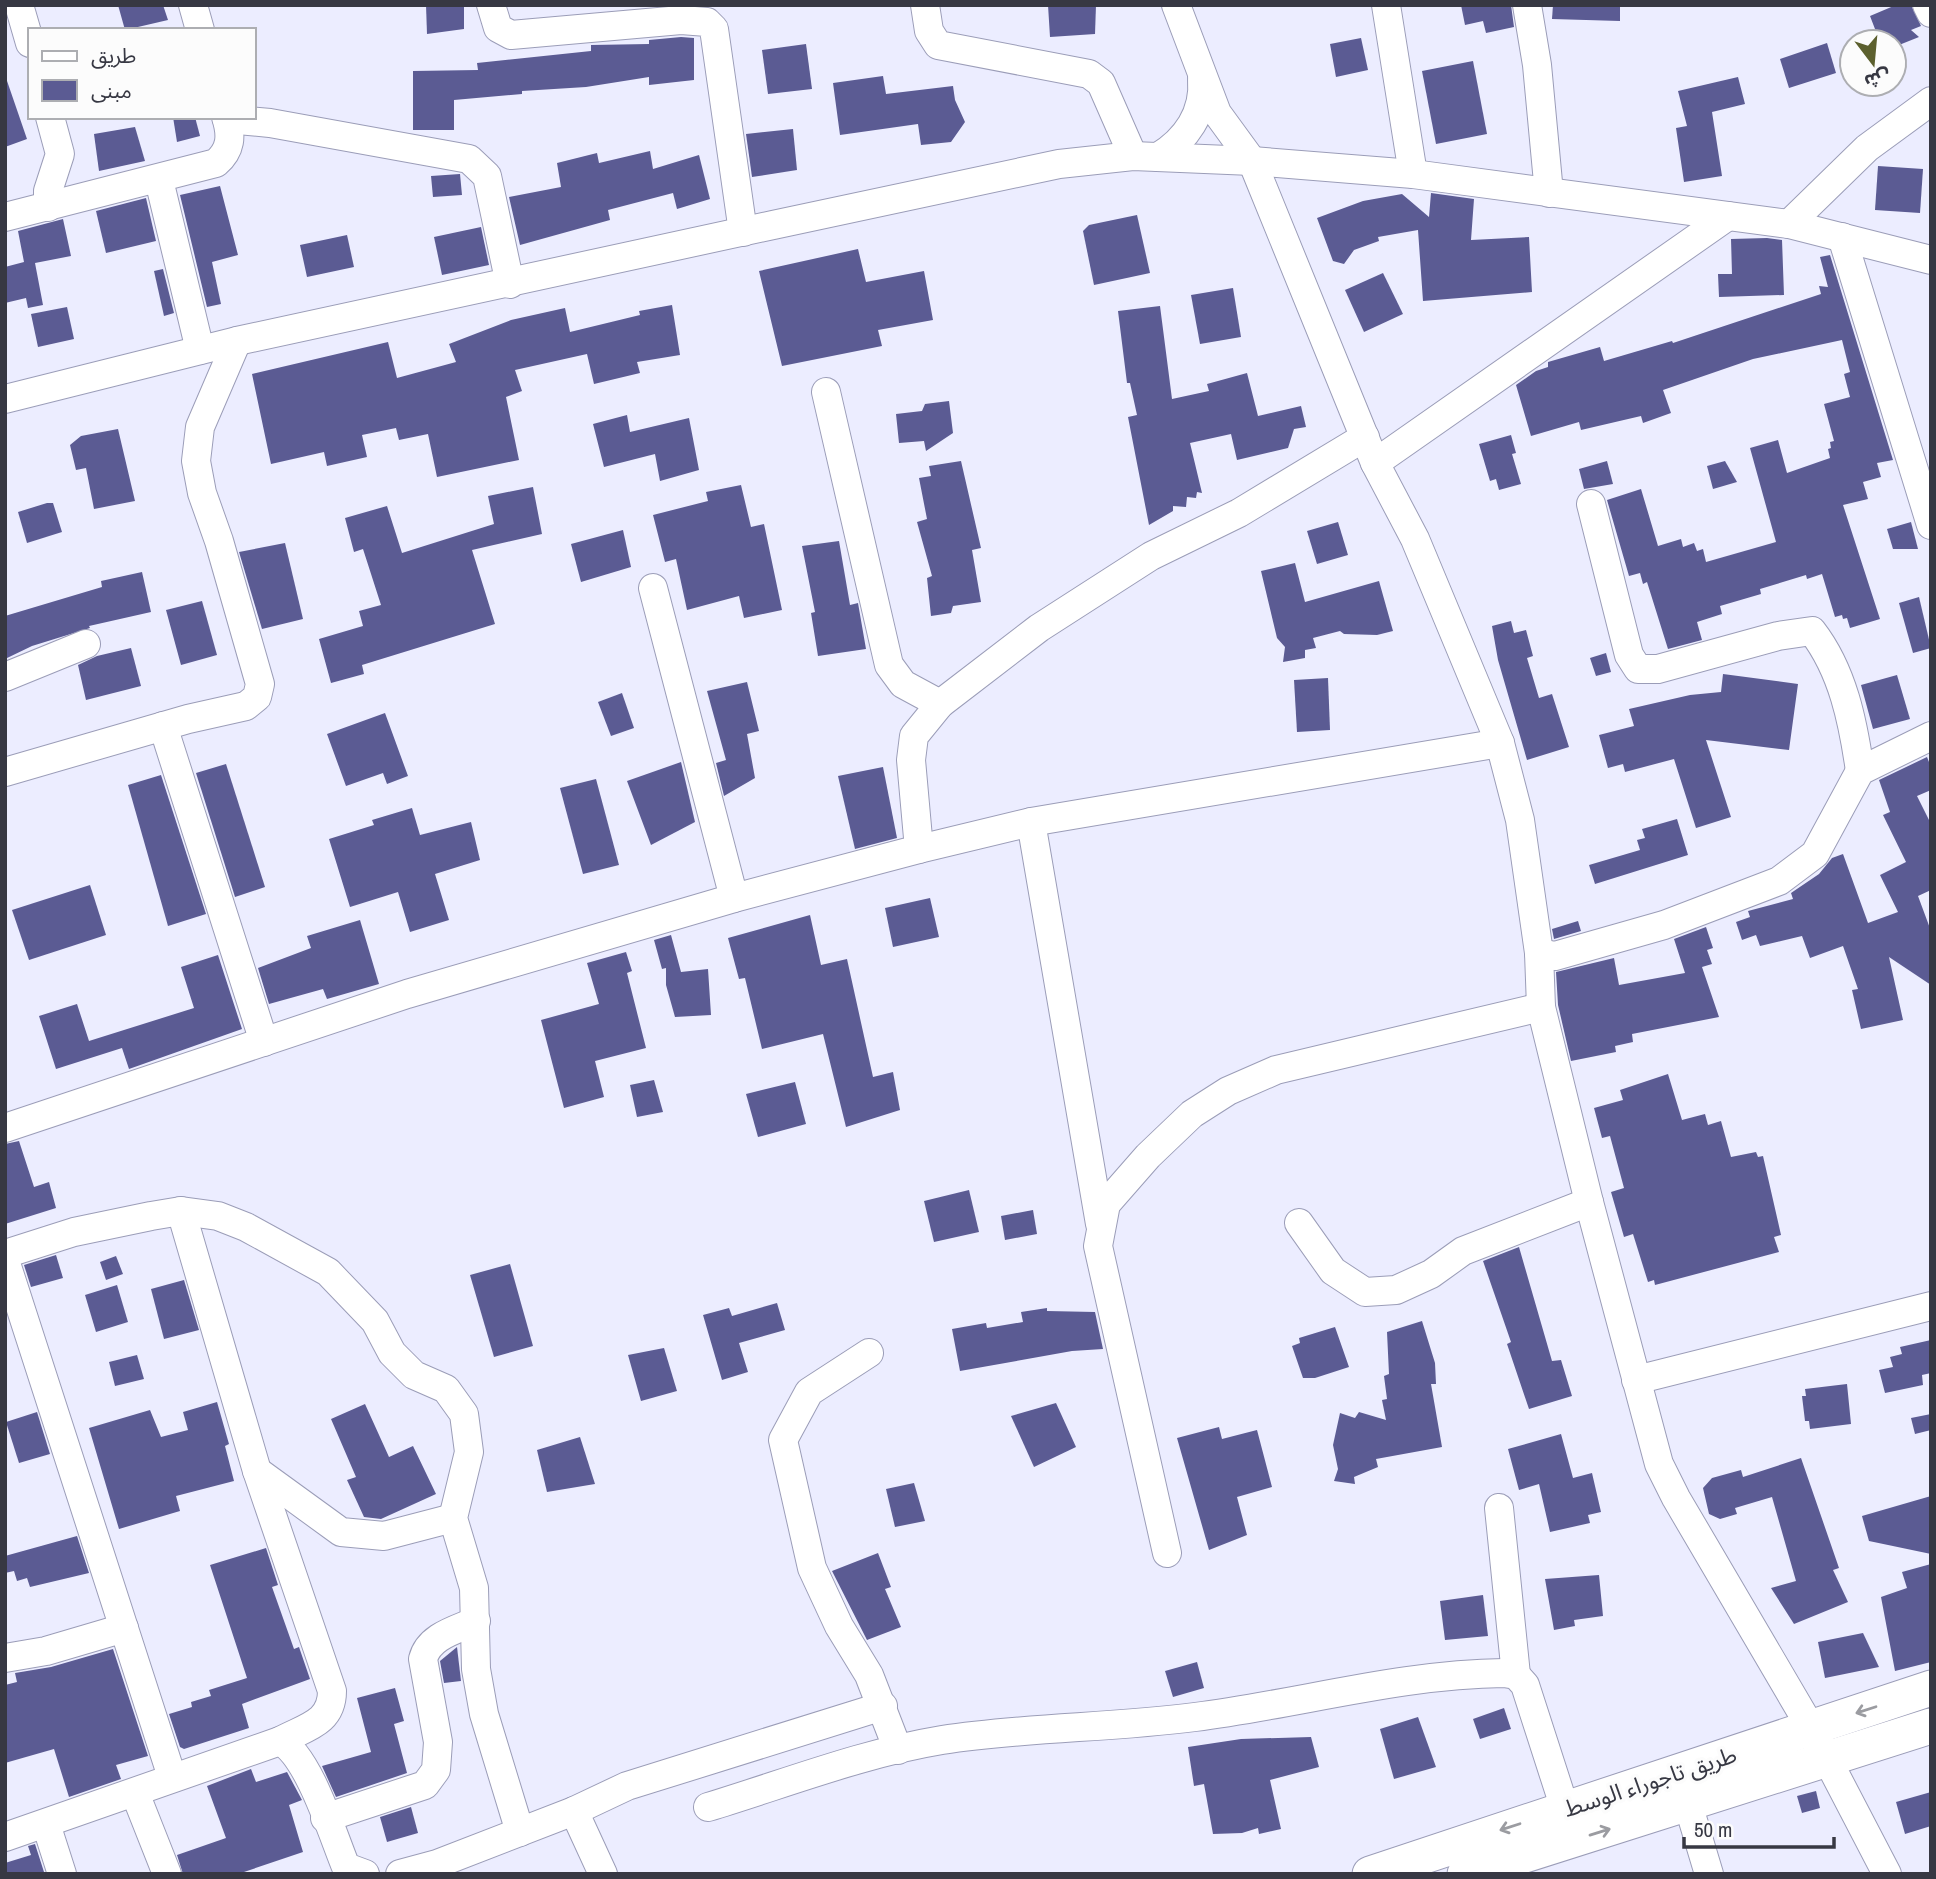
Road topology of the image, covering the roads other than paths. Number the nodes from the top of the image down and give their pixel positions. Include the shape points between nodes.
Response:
1 (19, 5) edge
2 (193, 5) edge
3 (491, 5) edge
4 (925, 5) edge
5 (1176, 5) edge
6 (1386, 5) edge
7 (1527, 5) edge
8 (1927, 5) edge
9 (1931, 13) edge
10 (199, 28) edge
11 (28, 36) edge
12 (1202, 79) junction
13 (1931, 101) edge
14 (51, 119) edge
15 (227, 119) edge
16 (236, 119) edge
17 (1145, 156) junction
18 (1252, 161) junction
19 (1413, 174) junction
20 (159, 180) junction
21 (1549, 193) junction
22 (48, 207) junction
23 (1728, 216) junction
24 (5, 218) edge
25 (1789, 224) junction
26 (743, 232) junction
27 (1842, 237) junction
28 (1931, 260) edge
29 (510, 284) junction
30 (237, 341) junction
31 (200, 350) junction
32 (826, 392) dead end
33 (5, 399) edge
34 (1370, 450) junction
35 (1591, 504) dead end
36 (1931, 525) edge
37 (653, 588) dead end
38 (86, 644) dead end
39 (5, 677) edge
40 (940, 704) junction
41 (163, 726) junction
42 (1931, 736) edge
43 (1500, 743) junction
44 (1860, 771) junction
45 (5, 772) edge
46 (1031, 822) junction
47 (919, 849) junction
48 (734, 898) junction
49 (1539, 953) junction
50 (1541, 1007) junction
51 (264, 1042) junction
52 (5, 1128) edge
53 (1588, 1202) junction
54 (181, 1212) junction
55 (1299, 1223) dead end
56 (1100, 1224) junction
57 (5, 1254) edge
58 (5, 1260) edge
59 (1931, 1306) edge
60 (15, 1314) edge
61 (869, 1353) dead end
62 (1636, 1380) junction
63 (257, 1471) junction
64 (1499, 1508) dead end
65 (453, 1518) junction
66 (1167, 1553) dead end
67 (476, 1621) junction
68 (124, 1628) junction
69 (5, 1658) edge
70 (1516, 1675) junction
71 (1931, 1688) edge
72 (883, 1706) junction
73 (1931, 1727) edge
74 (1811, 1728) junction
75 (280, 1741) junction
76 (898, 1750) junction
77 (1828, 1761) junction
78 (172, 1777) junction
79 (135, 1793) junction
80 (1688, 1804) junction
81 (708, 1807) dead end
82 (1565, 1809) junction
83 (574, 1811) junction
84 (326, 1818) junction
85 (46, 1824) junction
86 (520, 1832) junction
87 (5, 1837) edge
88 (353, 1872) edge
89 (62, 1874) edge
90 (167, 1874) edge
91 (400, 1874) edge
92 (603, 1874) edge
93 (1370, 1874) edge
94 (1465, 1874) edge
95 (1709, 1874) edge
96 (1887, 1874) edge

1 - 11 street
2 - 10 street
3 - 26 street via 498,28 511,35 681,20 707,23 714,29
4 - 17 street via 929,31 938,45 1089,74 1101,83
5 - 12 street
6 - 19 street
7 - 21 street
8 - 9 street
12 - 17 street via 1200,104 1189,129
12 - 18 street via 1227,130
13 - 25 street via 1867,148
14 - 22 street via 60,154 48,191
15 - 20 street via 230,142 226,155 216,163
16 - 29 street via 468,159 487,176
17 - 18 street
17 - 26 street via 1059,164
18 - 19 street
18 - 34 street
19 - 21 street
20 - 22 street
20 - 31 street
21 - 23 street
22 - 24 street
23 - 25 street
23 - 34 street
25 - 27 street
26 - 29 street
27 - 28 street
27 - 36 street
29 - 30 street
30 - 31 street
30 - 41 street via 200,426 195,461 260,684 257,697 246,706
31 - 33 street
32 - 40 street via 890,665 903,684
34 - 40 street via 1151,556 1039,628
34 - 43 street via 1415,539
35 - 44 street via 1629,655 1638,669 1658,669 1812,631 1828,651 1852,719
37 - 48 street
38 - 39 street
40 - 47 street via 914,736 911,760
41 - 45 street
41 - 51 street
42 - 44 street
43 - 46 street
43 - 49 street via 1520,820
44 - 49 street via 1815,854 1779,881 1652,928 1555,956
46 - 47 street
46 - 56 street
47 - 48 street
48 - 51 street via 408,994
49 - 50 street
50 - 53 street
50 - 56 street via 1276,1070 1228,1091 1192,1114 1148,1156 1106,1204
51 - 52 street
53 - 55 street via 1463,1251 1431,1274 1396,1290 1365,1292 1334,1271
53 - 62 street
54 - 57 street via 74,1232
54 - 63 street
54 - 65 street via 218,1216 246,1227 328,1272 375,1321 392,1353 414,1375 446,1389 464,1414 469,1452
56 - 66 street via 1098,1247 1110,1310
58 - 60 street
59 - 62 street
60 - 68 street
61 - 72 street via 809,1392 783,1440 812,1567
62 - 74 street via 1659,1464 1676,1499
63 - 65 street via 341,1532 384,1536
63 - 75 street via 332,1691 327,1716
64 - 70 street
65 - 67 street via 474,1588
67 - 84 street via 426,1649 423,1659 438,1742 436,1770 425,1786
67 - 86 street via 475,1660 484,1714
68 - 69 street
68 - 78 street
70 - 76 street via 1485,1673 1196,1717 997,1733
70 - 82 street via 1525,1685
71 -> 74 main road, طريق تاجوراء الوسط
72 - 76 street
72 - 83 street via 627,1786
73 - 77 main road
74 - 77 street
74 - 82 main road, طريق تاجوراء الوسط
75 - 78 street
75 - 84 street via 290,1746
76 - 81 street
77 - 80 main road
77 - 96 street
78 - 79 street
79 - 85 street
79 - 90 street
94 -> 80 main road
80 - 95 street
82 -> 93 main road, طريق تاجوراء الوسط
83 - 86 street
83 - 92 street
84 - 88 street
85 - 87 street
85 - 89 street
86 - 91 street

